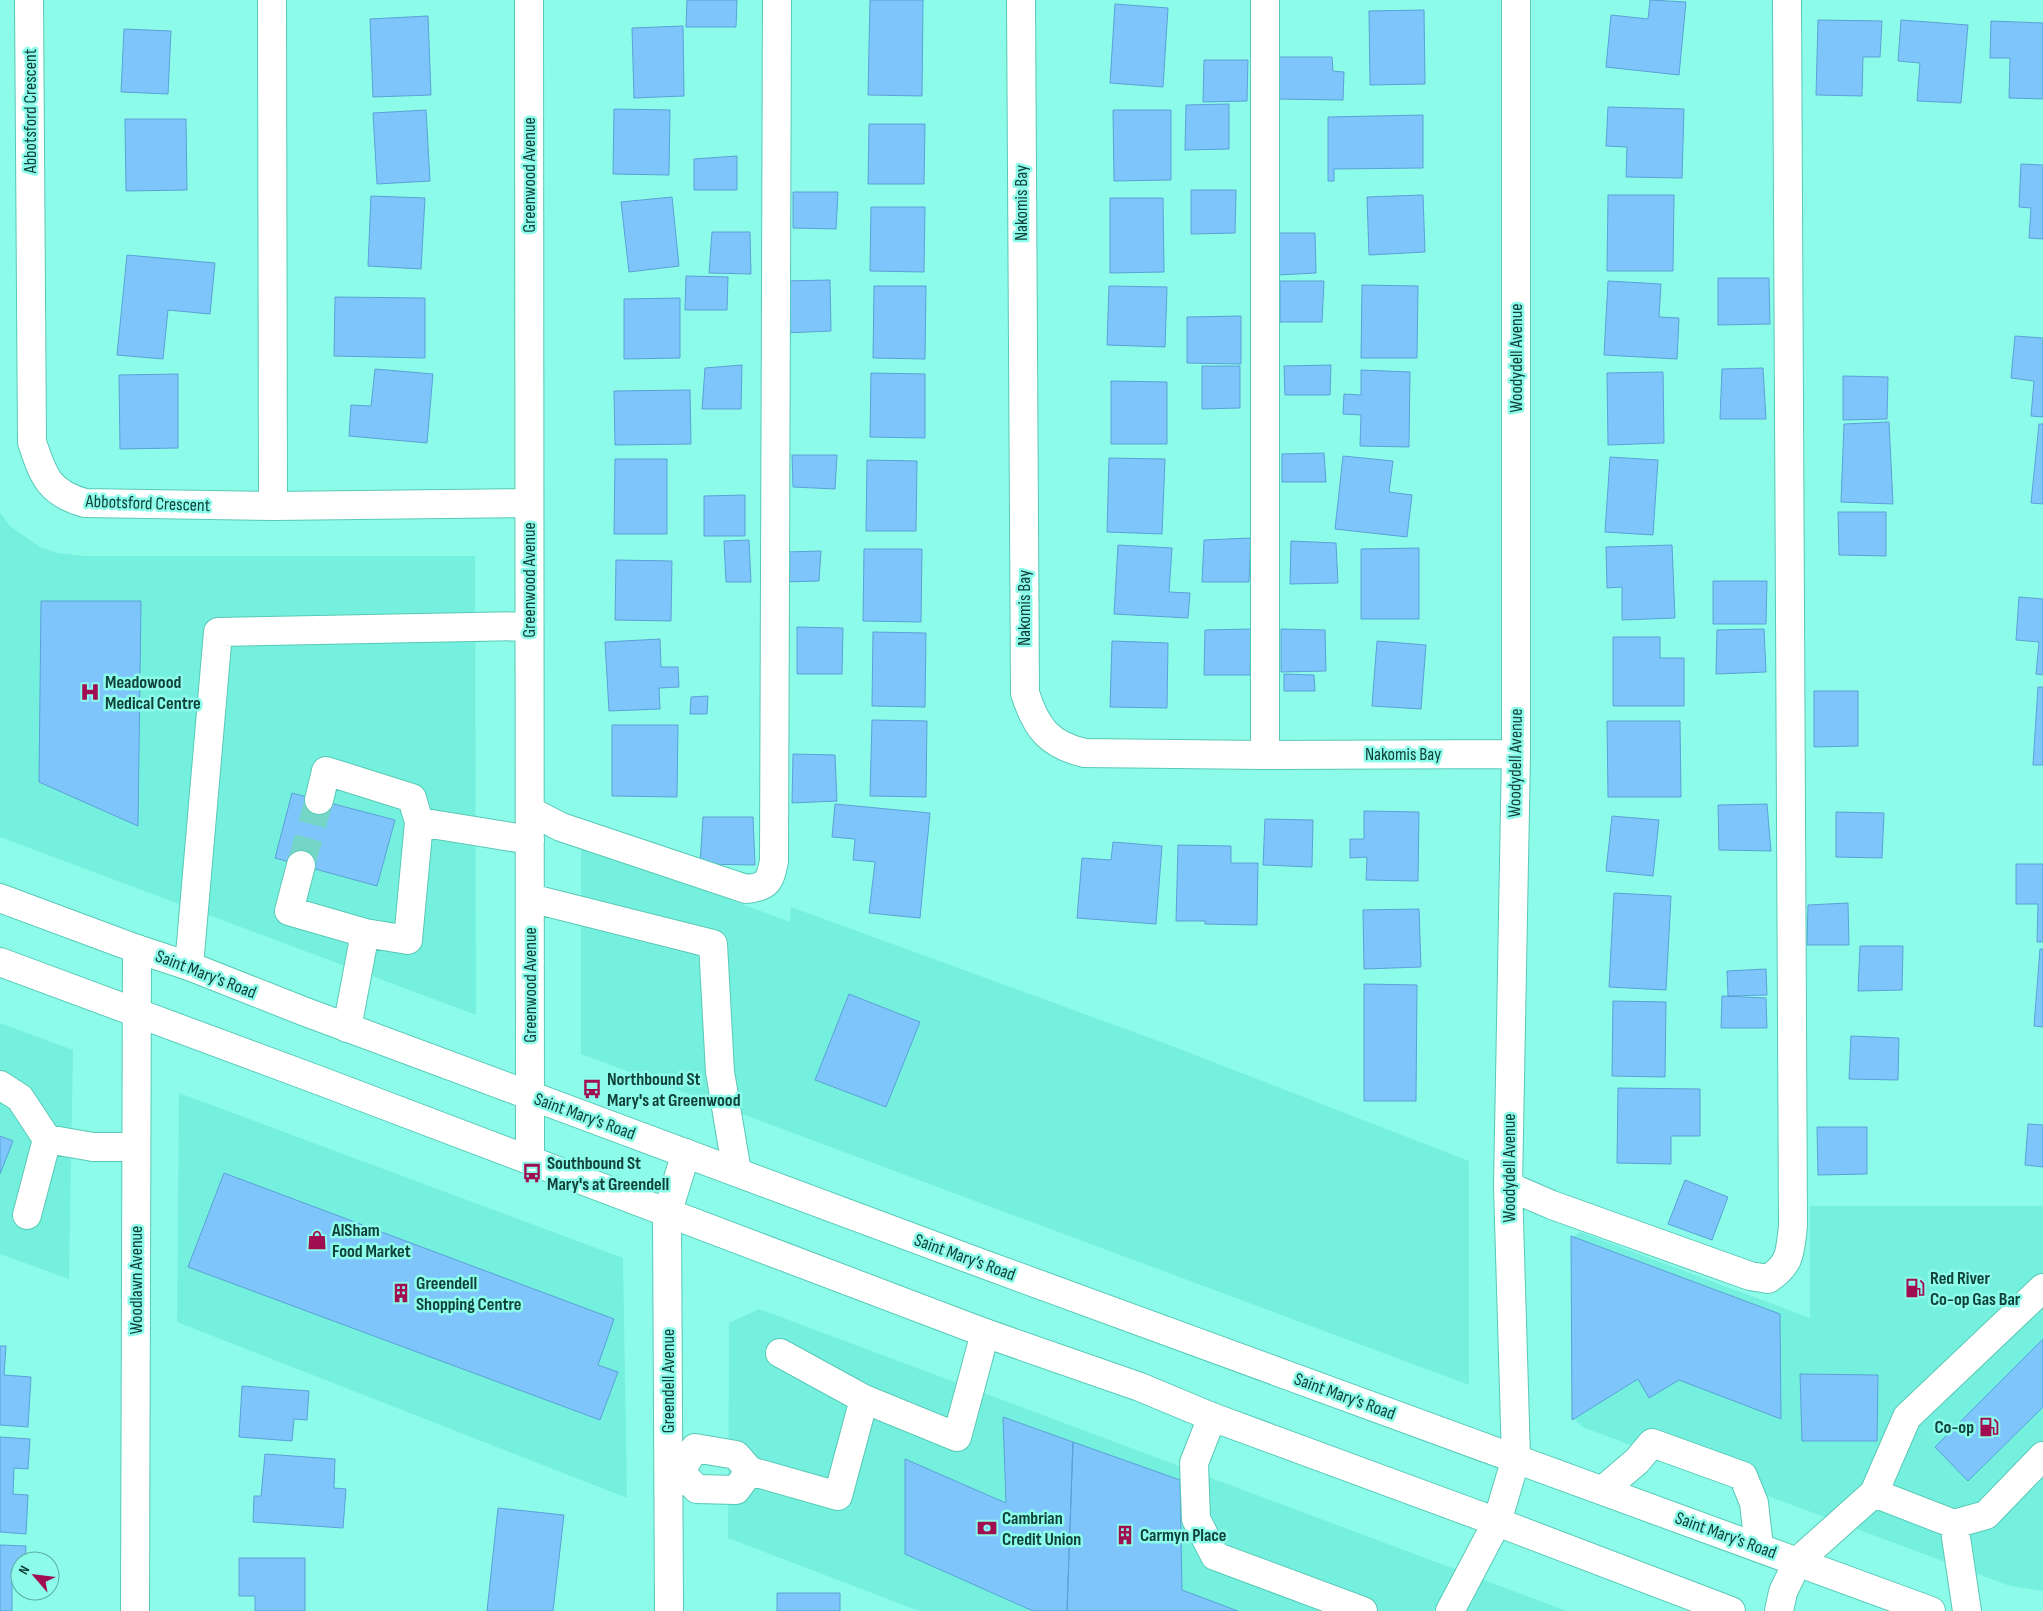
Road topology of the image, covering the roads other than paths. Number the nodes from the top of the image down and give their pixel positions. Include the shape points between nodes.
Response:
1 (29, 0) edge
2 (272, 0) edge
3 (529, 0) edge
4 (777, 0) edge
5 (1021, 0) edge
6 (1265, 0) edge
7 (1516, 0) edge
8 (1786, 0) edge
9 (529, 503) junction
10 (273, 506) junction
11 (528, 626) junction
12 (1516, 754) junction
13 (1265, 755) junction
14 (319, 800) tunnel mouth
15 (530, 811) junction
16 (419, 822) junction
17 (530, 840) junction
18 (301, 866) tunnel mouth
19 (4, 895) edge
20 (530, 898) junction
21 (365, 933) junction
22 (137, 949) junction
23 (0, 962) edge
24 (189, 966) junction
25 (136, 1013) junction
26 (347, 1028) junction
27 (0, 1085) edge
28 (531, 1095) junction
29 (47, 1139) junction
30 (136, 1147) junction
31 (686, 1153) junction
32 (530, 1160) junction
33 (737, 1172) junction
34 (1508, 1186) junction
35 (667, 1214) junction
36 (27, 1215) dead end
37 (2043, 1288) edge
38 (985, 1333) junction
39 (780, 1353) dead end
40 (864, 1399) junction
41 (1212, 1417) junction
42 (2043, 1456) edge
43 (1516, 1458) junction
44 (674, 1471) junction
45 (750, 1471) junction
46 (1603, 1490) junction
47 (1874, 1493) junction
48 (1497, 1522) junction
49 (1954, 1524) junction
50 (1759, 1547) junction
51 (1798, 1561) junction
52 (135, 1611) edge
53 (669, 1611) edge
54 (1363, 1611) edge
55 (1450, 1611) edge
56 (1731, 1611) edge
57 (1779, 1611) edge
58 (1931, 1611) edge
59 (1967, 1611) edge

1 - 10 street, Abbotsford Crescent via 32,442 43,475 71,499 85,503
2 - 10 street
3 - 9 street, Greenwood Avenue
4 - 15 street via 774,861 771,876 758,888 746,889 561,827
5 - 13 street, Nakomis Bay via 1025,693 1030,710 1040,728 1054,741 1085,753
6 - 13 street
7 - 12 street, Woodydell Avenue
8 - 34 street via 1793,1226 1789,1257 1781,1270 1768,1279 1750,1276
9 - 10 street, Abbotsford Crescent
9 - 11 street, Greenwood Avenue
11 - 15 street, Greenwood Avenue
11 - 24 street via 218,632
12 - 13 street, Nakomis Bay
12 - 34 street, Woodydell Avenue
14 - 16 street via 326,772 412,798
15 - 17 street, Greenwood Avenue
16 - 17 street
16 - 21 street via 408,940
17 - 20 street, Greenwood Avenue
18 - 21 street via 290,911
19 - 22 street, Saint Mary’s Road
20 - 28 street, Greenwood Avenue
20 - 33 street via 713,944 720,1072
21 - 26 street
22 - 24 street, Saint Mary’s Road
22 - 25 street, Woodlawn Avenue
23 - 25 street
24 - 26 street, Saint Mary’s Road
25 - 30 street, Woodlawn Avenue
25 - 32 street
26 - 28 street, Saint Mary’s Road
27 - 29 street via 20,1098
28 - 31 street, Saint Mary’s Road
28 - 32 street, Greenwood Avenue
29 - 30 street via 93,1147
29 - 36 street
30 - 52 street, Woodlawn Avenue
31 - 33 street, Saint Mary’s Road
31 - 35 street, Greendell Avenue
32 - 35 street
33 - 43 street, Saint Mary’s Road
34 - 43 street, Woodydell Avenue
35 - 38 street
35 - 44 street, Greendell Avenue
37 - 47 street via 1907,1417
38 - 40 street via 957,1437
38 - 41 street via 1140,1387
39 - 40 street
40 - 45 street via 838,1496
41 - 48 street
41 - 54 street via 1194,1463 1196,1519 1215,1556
42 - 49 street via 1986,1515
43 - 46 street, Saint Mary’s Road
43 - 48 street, Woodydell Avenue
44 - 45 street via 697,1489 736,1490
44 - 45 street via 695,1448 736,1455
44 - 53 street, Greendell Avenue
46 - 50 street, Saint Mary’s Road
46 - 50 street via 1637,1461 1652,1443 1725,1469 1743,1476 1754,1503
47 - 49 street
47 - 51 street
48 - 55 street, Woodydell Avenue
48 - 56 street
49 - 59 street
50 - 51 street, Saint Mary’s Road
51 - 57 street via 1783,1592
51 - 58 street, Saint Mary’s Road

